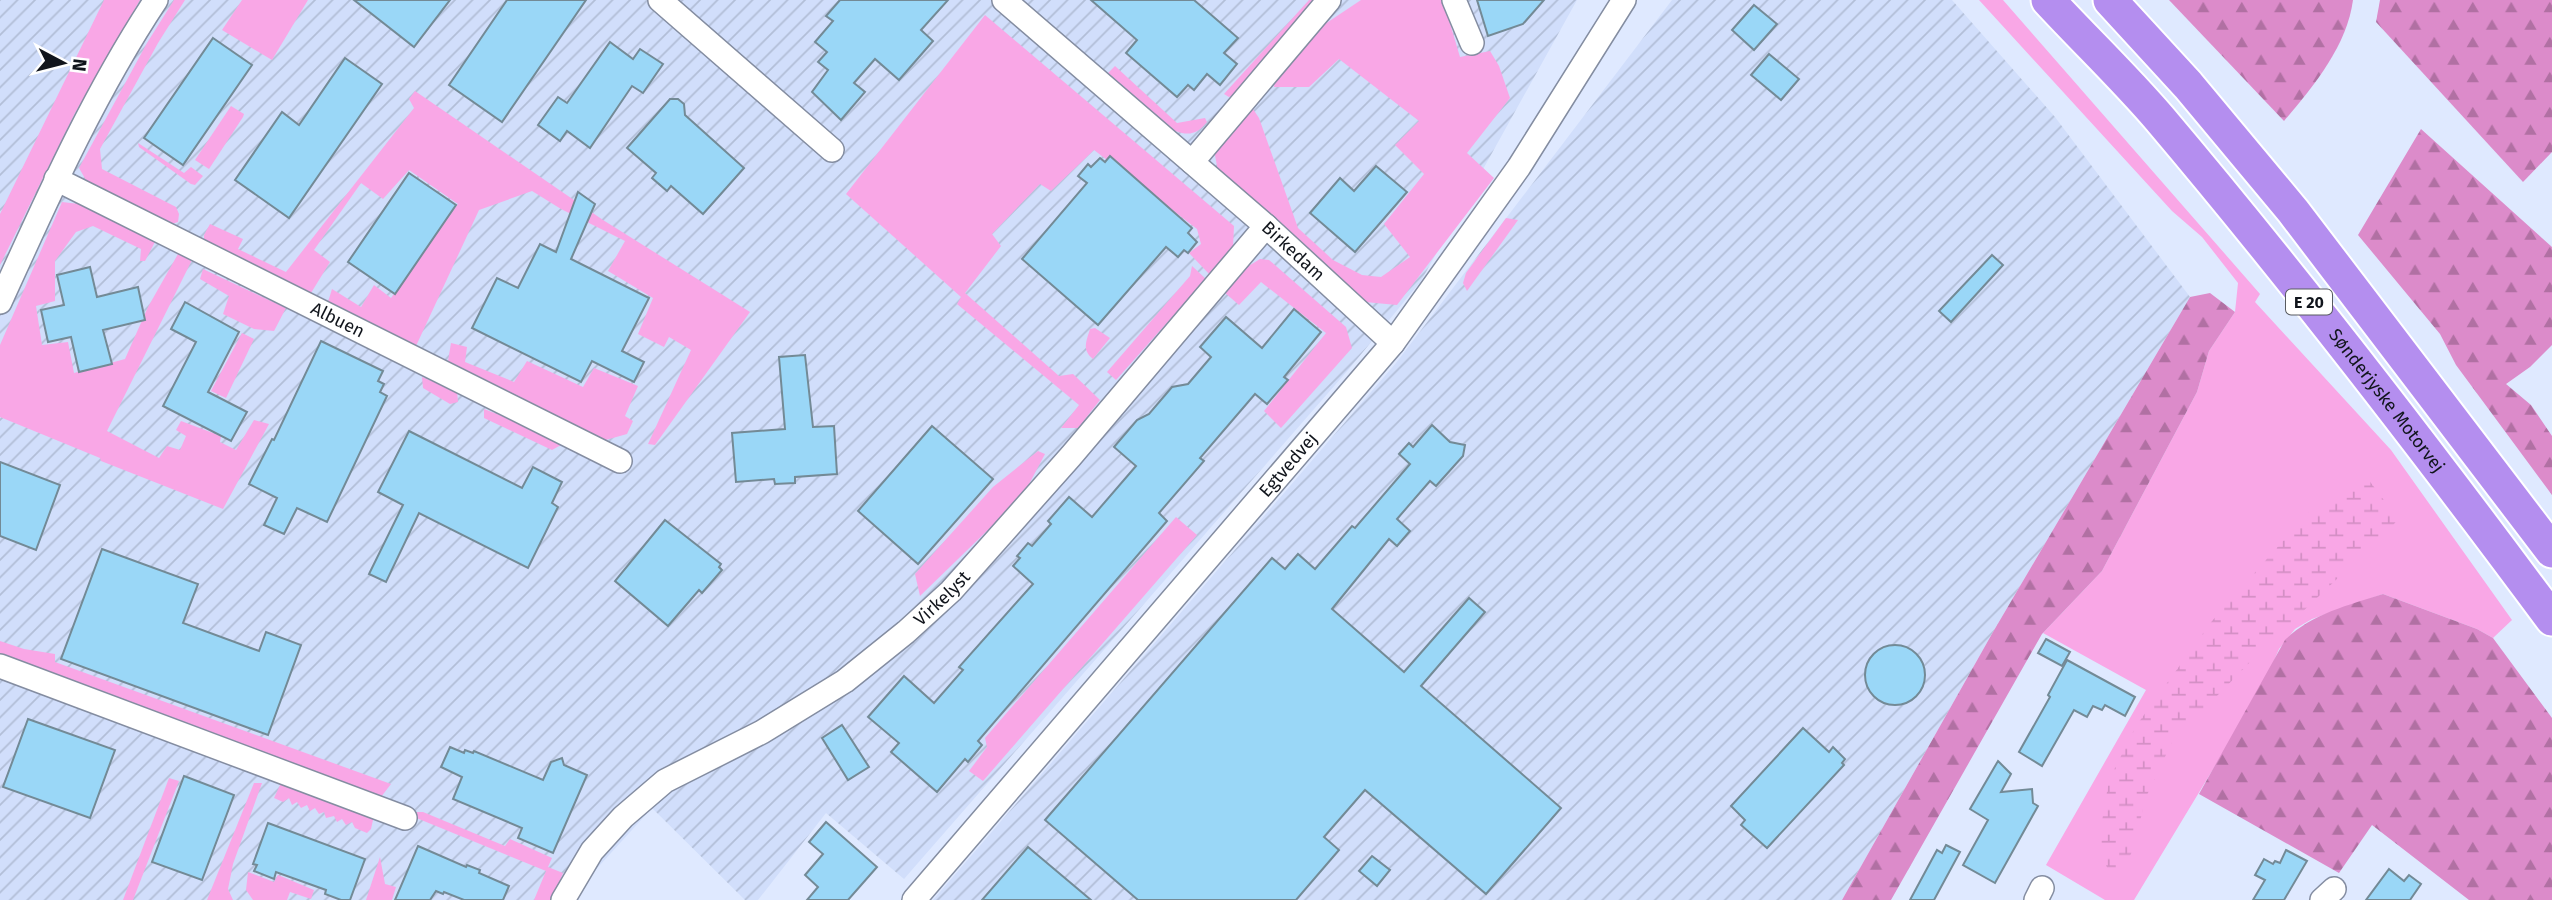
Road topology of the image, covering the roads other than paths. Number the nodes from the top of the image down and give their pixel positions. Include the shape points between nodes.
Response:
1 (156, 0) edge
2 (660, 0) edge
3 (1004, 0) edge
4 (1329, 0) edge
5 (1454, 0) edge
6 (1623, 0) edge
7 (2048, 0) edge
8 (2110, 0) edge
9 (1472, 43) dead end
10 (832, 150) dead end
11 (1192, 162) junction
12 (56, 179) junction
13 (1266, 226) junction
14 (0, 302) edge
15 (1393, 343) junction
16 (620, 461) dead end
17 (2552, 551) edge
18 (2552, 620) edge
19 (0, 666) edge
20 (405, 818) dead end
21 (562, 900) edge
22 (914, 900) edge

1 - 12 street via 122,51
2 - 10 street
3 - 11 street, Birkedam
4 - 11 street
5 - 9 street
6 - 15 street, Egtvedvej via 1519,167
7 - 18 highway, Sønderjyske Motorvej / E 20 via 2159,117 2303,293
8 - 17 highway, E 20 via 2294,211
11 - 13 street, Birkedam
12 - 14 street
12 - 16 street, Albuen
13 - 15 street, Birkedam
13 - 21 street, Virkelyst via 951,591 845,681 762,732 665,781 592,851
15 - 22 street, Egtvedvej
19 - 20 street

